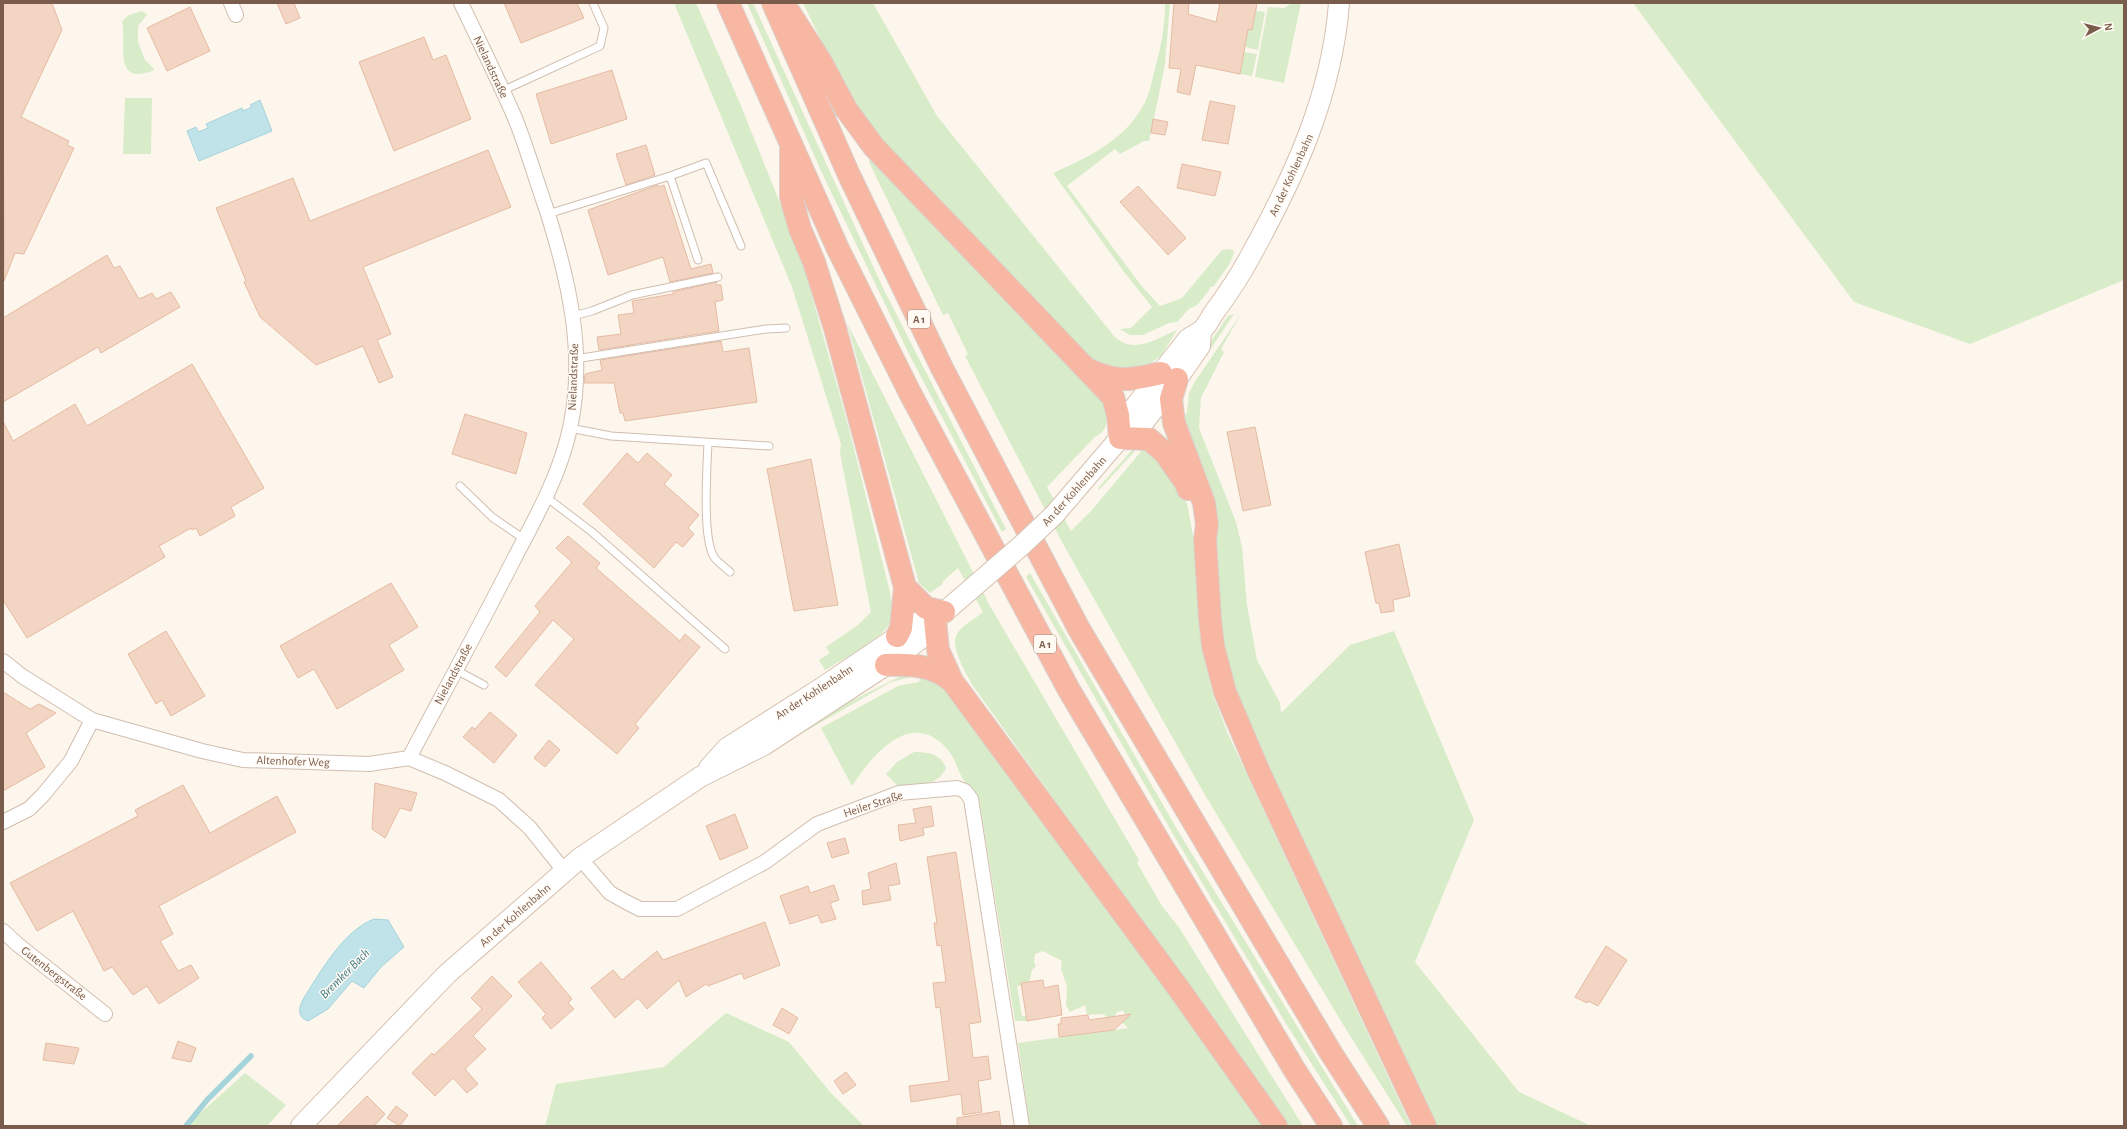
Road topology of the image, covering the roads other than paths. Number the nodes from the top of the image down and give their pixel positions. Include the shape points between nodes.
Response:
1 (460, 3) edge
2 (593, 3) edge
3 (728, 3) edge
4 (773, 3) edge
5 (783, 3) edge
6 (1339, 3) edge
7 (502, 91) junction
8 (791, 145) junction
9 (670, 176) junction
10 (548, 214) junction
11 (741, 246) dead end
12 (698, 260) dead end
13 (718, 277) dead end
14 (574, 316) junction
15 (786, 328) dead end
16 (575, 359) junction
17 (1088, 369) junction
18 (1169, 376) junction
19 (570, 428) junction
20 (1120, 438) junction
21 (708, 442) junction
22 (769, 446) dead end
23 (460, 486) dead end
24 (546, 497) junction
25 (524, 539) junction
26 (1205, 539) junction
27 (730, 572) dead end
28 (904, 587) junction
29 (940, 616) junction
30 (897, 636) junction
31 (725, 649) dead end
32 (3, 661) edge
33 (886, 666) junction
34 (456, 670) junction
35 (952, 680) junction
36 (484, 685) dead end
37 (92, 720) junction
38 (408, 758) junction
39 (700, 778) junction
40 (3, 822) edge
41 (580, 858) junction
42 (565, 872) junction
43 (3, 931) edge
44 (106, 1014) dead end
45 (301, 1126) edge
46 (1022, 1126) edge
47 (1276, 1126) edge
48 (1331, 1126) edge
49 (1378, 1126) edge
50 (1425, 1126) edge

1 - 7 street, Nielandstraße
2 - 7 lane via 604,28 600,46
3 - 8 highway, A 1
4 - 49 highway, A 1 via 849,175 942,368 1079,629
5 - 17 highway via 846,108 874,147
6 - 18 main road, An der Kohlenbahn via 1333,52 1323,94 1296,168 1236,282 1201,331 1200,346
7 - 10 street, Nielandstraße via 515,119
8 - 28 highway via 791,197 835,328
8 - 48 highway, A 1 via 838,249 910,393 1069,690
9 - 10 lane
9 - 11 lane via 706,163
9 - 12 lane
10 - 14 street, Nielandstraße via 570,292
13 - 14 lane via 632,295
14 - 16 street, Nielandstraße
15 - 16 lane
16 - 19 street, Nielandstraße
17 - 18 highway via 1116,380
17 - 20 highway via 1113,397
18 - 20 main road, An der Kohlenbahn via 1137,431
18 - 26 highway via 1174,423 1204,503 1207,525
19 - 21 lane via 611,436
19 - 24 street, Nielandstraße
20 - 26 highway via 1149,439 1165,453 1186,483
20 - 29 main road, An der Kohlenbahn, bridge via 1060,508 1022,545
21 - 22 lane
21 - 27 lane via 706,494 709,543 714,557
23 - 25 lane via 492,517
24 - 25 street, Nielandstraße
24 - 31 lane via 592,532
25 - 34 street, Nielandstraße
26 - 50 highway via 1213,646 1225,692 1259,772
28 - 29 highway via 926,608
28 - 30 highway via 901,628
29 - 30 main road, An der Kohlenbahn via 922,620
29 - 33 main road, An der Kohlenbahn via 928,633
29 - 35 highway via 938,650
30 - 39 main road, An der Kohlenbahn via 727,748
32 - 37 street, Altenhofer Weg via 22,676
33 - 35 highway via 919,666 944,674
33 - 39 main road, An der Kohlenbahn via 764,745
34 - 36 lane
34 - 38 street, Nielandstraße
35 - 47 highway via 1179,989
37 - 38 street, Altenhofer Weg via 243,760 369,764
37 - 40 street via 71,761 43,795 28,809
38 - 42 street via 499,800 530,828
39 - 41 main road, An der Kohlenbahn
41 - 42 main road, An der Kohlenbahn
41 - 46 street, Heiler Straße via 610,893 628,903 640,909 676,909 765,862 817,824 848,811 899,793 957,788 965,791 971,799
42 - 45 main road, An der Kohlenbahn via 447,974
43 - 44 street, Gutenbergstraße

